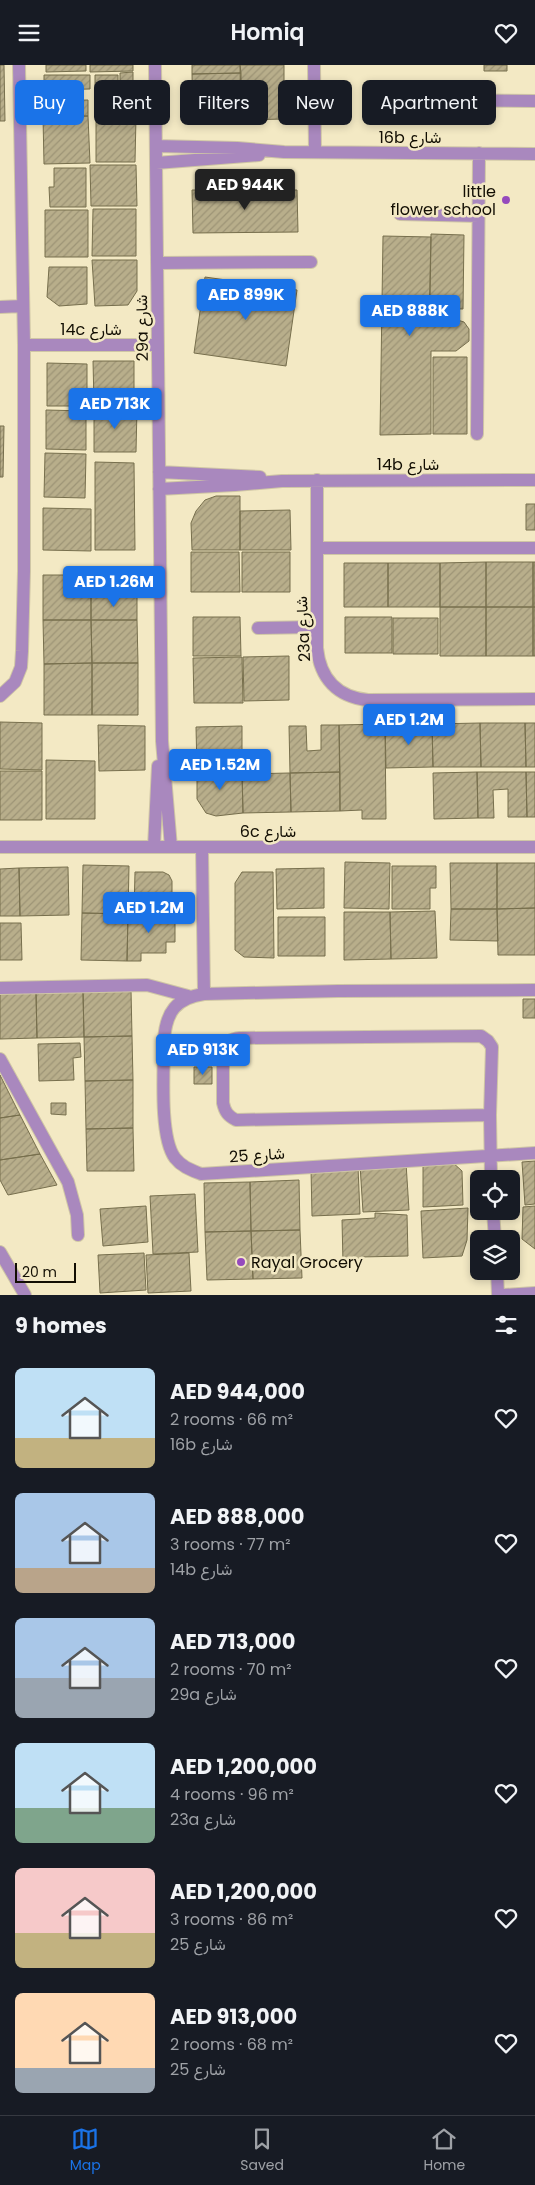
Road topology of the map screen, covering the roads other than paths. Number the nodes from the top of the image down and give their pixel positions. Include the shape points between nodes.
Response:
1 (19, 65) edge
2 (156, 65) edge
3 (314, 65) edge
4 (496, 101) edge
5 (535, 101) edge
6 (156, 146) junction
7 (284, 152) junction
8 (315, 152) junction
9 (479, 153) junction
10 (535, 154) edge
11 (156, 163) junction
12 (400, 214) dead end
13 (479, 216) junction
14 (157, 263) junction
15 (311, 263) dead end
16 (23, 306) junction
17 (0, 307) edge
18 (24, 345) junction
19 (158, 345) junction
20 (477, 434) dead end
21 (159, 473) junction
22 (317, 480) junction
23 (535, 480) edge
24 (282, 481) junction
25 (160, 489) junction
26 (317, 548) junction
27 (535, 548) edge
28 (317, 627) junction
29 (258, 628) dead end
30 (0, 696) edge
31 (535, 699) edge
32 (162, 741) junction
33 (0, 847) edge
34 (154, 847) junction
35 (171, 847) junction
36 (202, 847) junction
37 (535, 847) edge
38 (0, 988) edge
39 (535, 990) edge
40 (204, 994) junction
41 (188, 997) junction
42 (0, 1059) edge
43 (490, 1115) junction
44 (535, 1153) edge
45 (490, 1157) junction
46 (491, 1170) edge
47 (78, 1235) dead end
48 (0, 1251) edge
49 (497, 1280) edge
50 (535, 1293) edge
51 (26, 1295) edge
52 (498, 1295) edge
53 (503, 1295) edge

1 - 16 street
2 - 6 street, 29a شارع
3 - 8 street
4 - 5 street
6 - 7 street, 16b شارع
6 - 11 street, 29a شارع
7 - 8 street, 16b شارع
7 - 11 street, 16b شارع
8 - 9 street, 16b شارع
9 - 10 street, 16b شارع
9 - 13 street
11 - 14 street, 29a شارع
12 - 13 street
13 - 20 street
14 - 15 street
14 - 19 street, 29a شارع
16 - 17 street
16 - 18 street
18 - 19 street, 14c شارع
18 - 30 street via 21,667 15,682
19 - 21 street, 29a شارع
21 - 24 street, 14b شارع via 234,475
21 - 25 street, 29a شارع
22 - 23 street, 14b شارع
22 - 24 street, 14b شارع
22 - 26 street, 23a شارع
24 - 25 street, 14b شارع
25 - 32 street, 29a شارع
26 - 27 street
26 - 28 street, 23a شارع
28 - 29 street
28 - 31 street, 23a شارع via 318,661 323,674 331,685 354,699
32 - 34 street, 29a شارع
32 - 35 street, 29a شارع
33 - 34 street, 6c شارع
34 - 35 street, 6c شارع
35 - 36 street, 6c شارع
36 - 37 street, 6c شارع
36 - 40 street
38 - 41 street via 147,985
39 - 40 street
40 - 41 street
41 - 45 street, شارع 25 via 178,1003 170,1014 164,1040 165,1131 175,1159 187,1169 201,1174 216,1174
42 - 47 street via 68,1182 77,1215
43 - 43 street via 492,1047 482,1036 233,1039 223,1048 224,1110 236,1120
43 - 45 street
44 - 45 street, شارع 25
45 - 46 street
48 - 51 street
49 - 52 street
50 - 53 street

